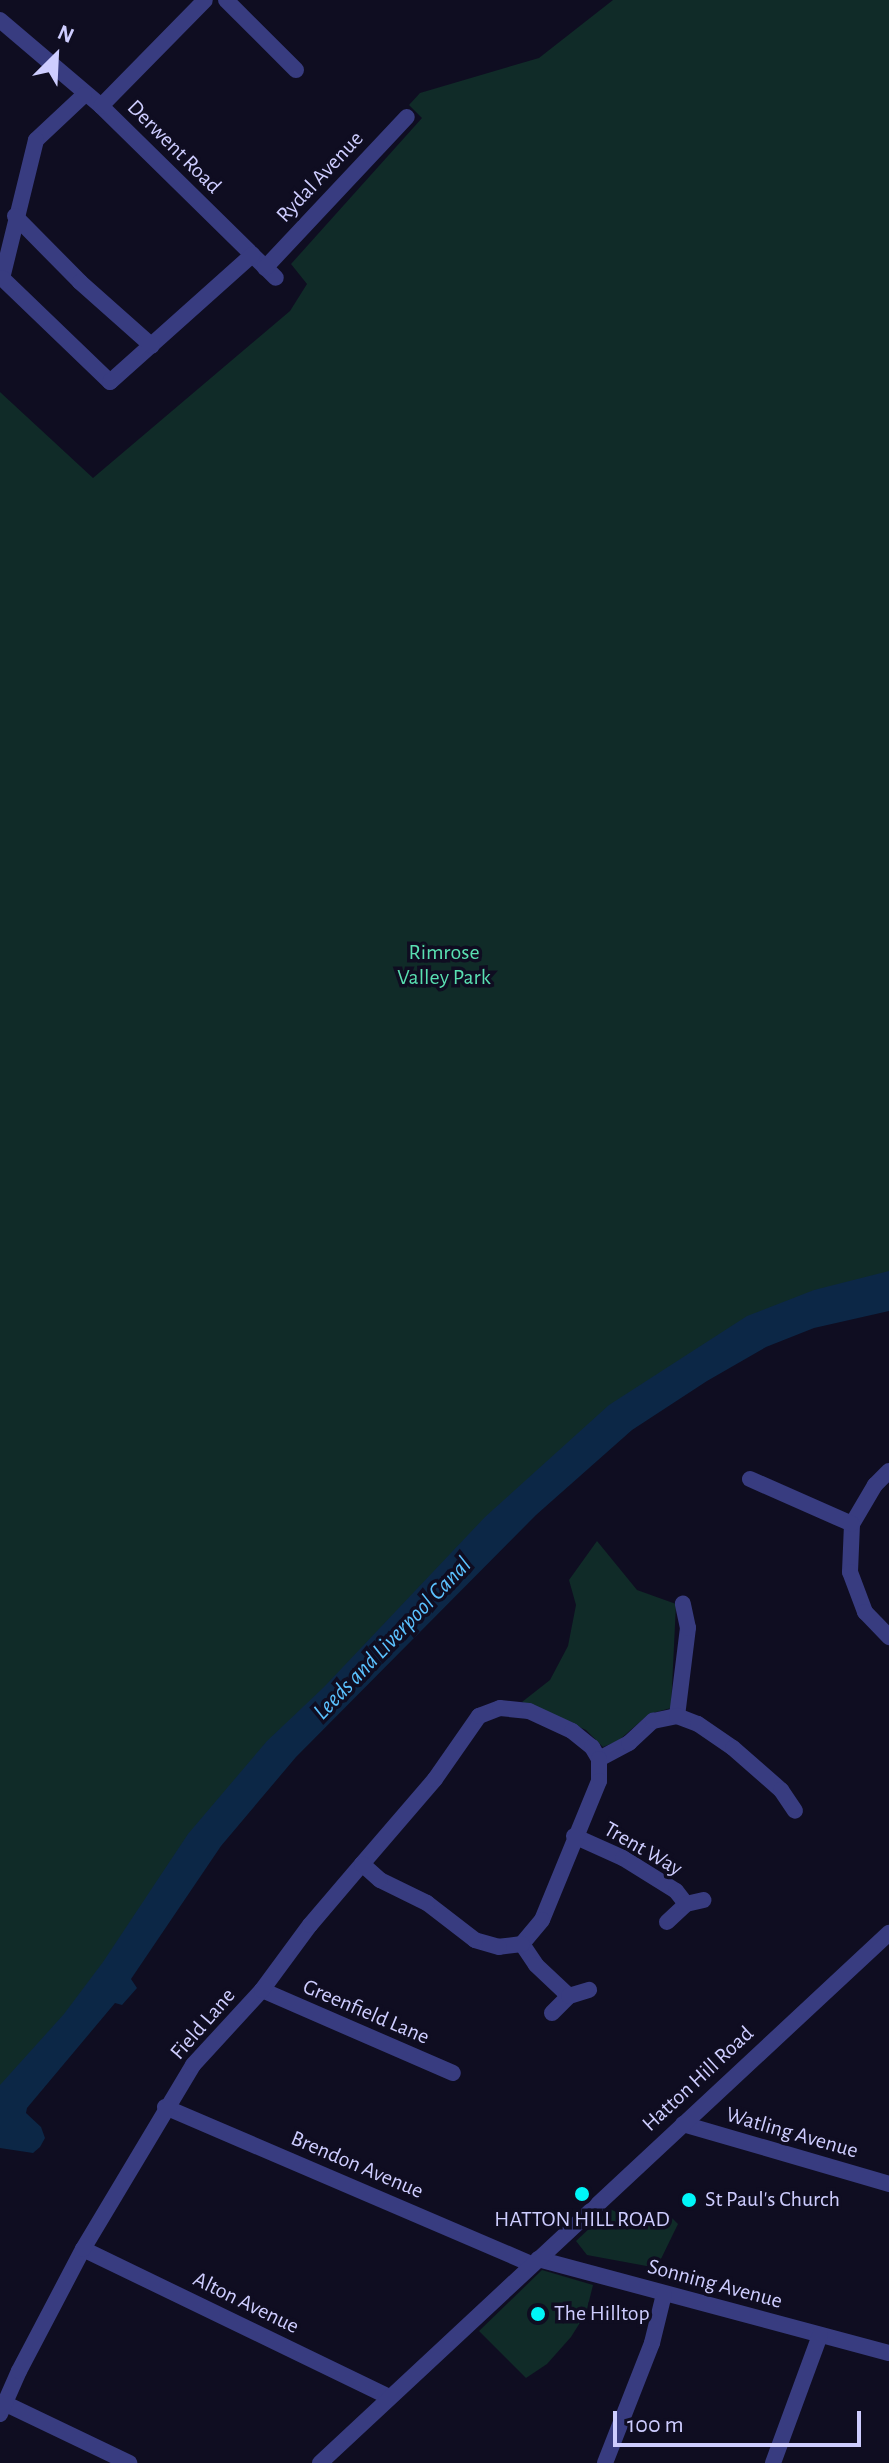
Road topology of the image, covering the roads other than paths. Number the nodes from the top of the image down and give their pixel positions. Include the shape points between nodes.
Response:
1 (205, 0) edge
2 (226, 0) edge
3 (0, 20) edge
4 (296, 70) dead end
5 (84, 95) junction
6 (101, 106) junction
7 (407, 117) dead end
8 (15, 216) junction
9 (252, 255) junction
10 (270, 273) joint
11 (152, 346) junction
12 (889, 1471) edge
13 (750, 1479) dead end
14 (852, 1524) junction
15 (683, 1604) dead end
16 (889, 1637) edge
17 (677, 1716) junction
18 (599, 1759) junction
19 (795, 1811) dead end
20 (574, 1836) junction
21 (362, 1864) junction
22 (704, 1900) dead end
23 (686, 1904) junction
24 (667, 1922) dead end
25 (889, 1933) edge
26 (522, 1944) junction
27 (262, 1990) junction
28 (589, 1990) dead end
29 (569, 1996) junction
30 (552, 2013) dead end
31 (453, 2073) dead end
32 (165, 2107) junction
33 (683, 2124) junction
34 (889, 2184) edge
35 (83, 2249) junction
36 (535, 2261) junction
37 (664, 2294) junction
38 (820, 2335) junction
39 (889, 2353) edge
40 (389, 2397) junction
41 (2, 2409) edge
42 (129, 2463) edge
43 (320, 2463) edge
44 (605, 2463) edge
45 (773, 2463) edge

1 - 6 street
2 - 4 street
3 - 5 street, Derwent Road
5 - 6 street, Derwent Road
5 - 8 street via 36,140
6 - 9 street, Derwent Road
7 - 10 street, Rydal Avenue
8 - 11 street
8 - 11 street via 2,278 110,382
9 - 10 street, Derwent Road
9 - 11 street
12 - 14 street
13 - 14 street
14 - 16 street via 850,1572 865,1612
15 - 17 street via 688,1628
17 - 18 street via 653,1721 629,1743
17 - 19 street via 733,1748 781,1790
18 - 20 street via 599,1781
18 - 21 street, Field Lane via 572,1731 529,1711 500,1708 479,1716 435,1779
20 - 23 street, Trent Way via 623,1858 676,1891
20 - 26 street via 542,1920
21 - 26 street via 475,1940 499,1947
21 - 27 street, Field Lane
22 - 23 street, Trent Way
23 - 24 street, Trent Way
25 - 33 street, Hatton Hill Road
26 - 29 street
27 - 31 street, Greenfield Lane
27 - 32 street, Field Lane via 193,2065
28 - 29 street
29 - 30 street
32 - 35 street, Field Lane
32 - 36 street, Brendon Avenue
33 - 34 street, Watling Avenue
33 - 36 street, Hatton Hill Road
35 - 40 street, Alton Avenue
35 - 41 street, Field Lane
36 - 37 street, Sonning Avenue
36 - 40 street, Hatton Hill Road
37 - 38 street, Sonning Avenue
37 - 44 street via 652,2343
38 - 39 street, Sonning Avenue
38 - 45 street
40 - 43 street, Hatton Hill Road
41 - 42 street

